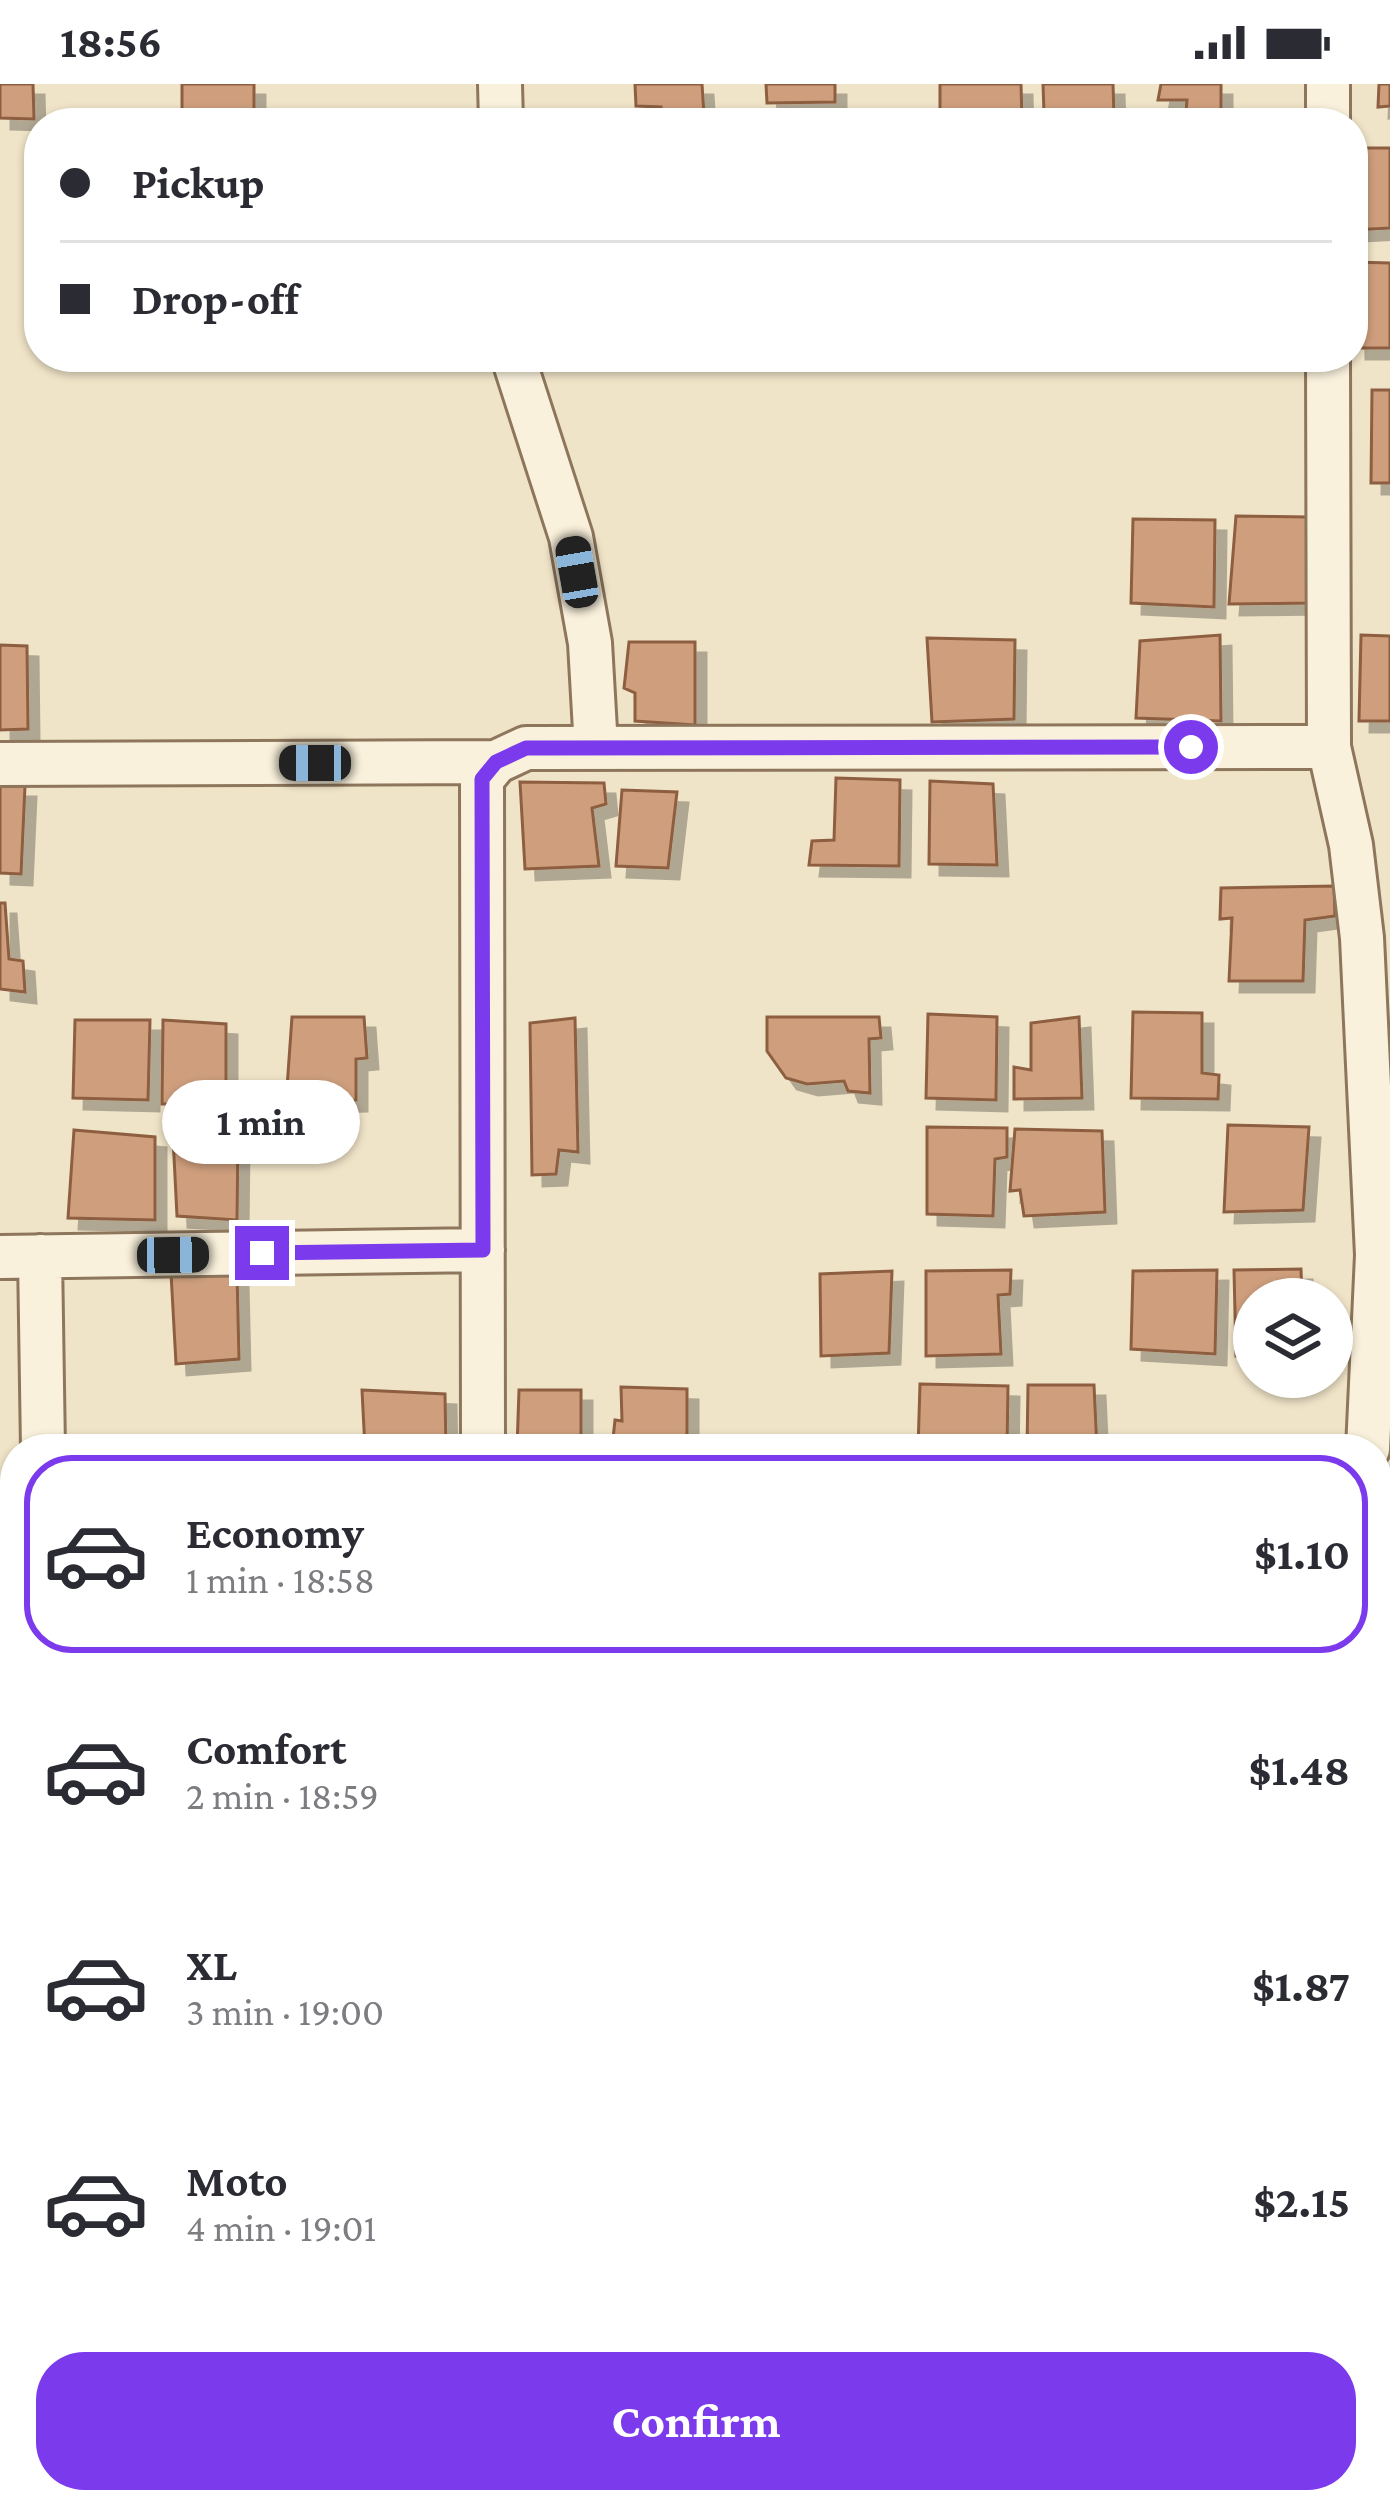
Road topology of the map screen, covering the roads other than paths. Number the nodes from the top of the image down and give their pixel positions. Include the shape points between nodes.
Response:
1 (518, 372) edge
2 (1328, 372) edge
3 (1329, 747) junction
4 (596, 748) junction
5 (496, 762) junction
6 (0, 764) edge
7 (483, 1250) junction
8 (20, 1257) edge
9 (41, 1434) edge
10 (483, 1434) edge
11 (1369, 1434) edge

1 - 4 street via 571,537 590,643
2 - 3 street
3 - 4 street
3 - 11 street via 1362,938 1377,1255
4 - 5 street via 526,748
5 - 6 street
5 - 7 street via 482,779
7 - 8 street
7 - 10 street
8 - 9 street

